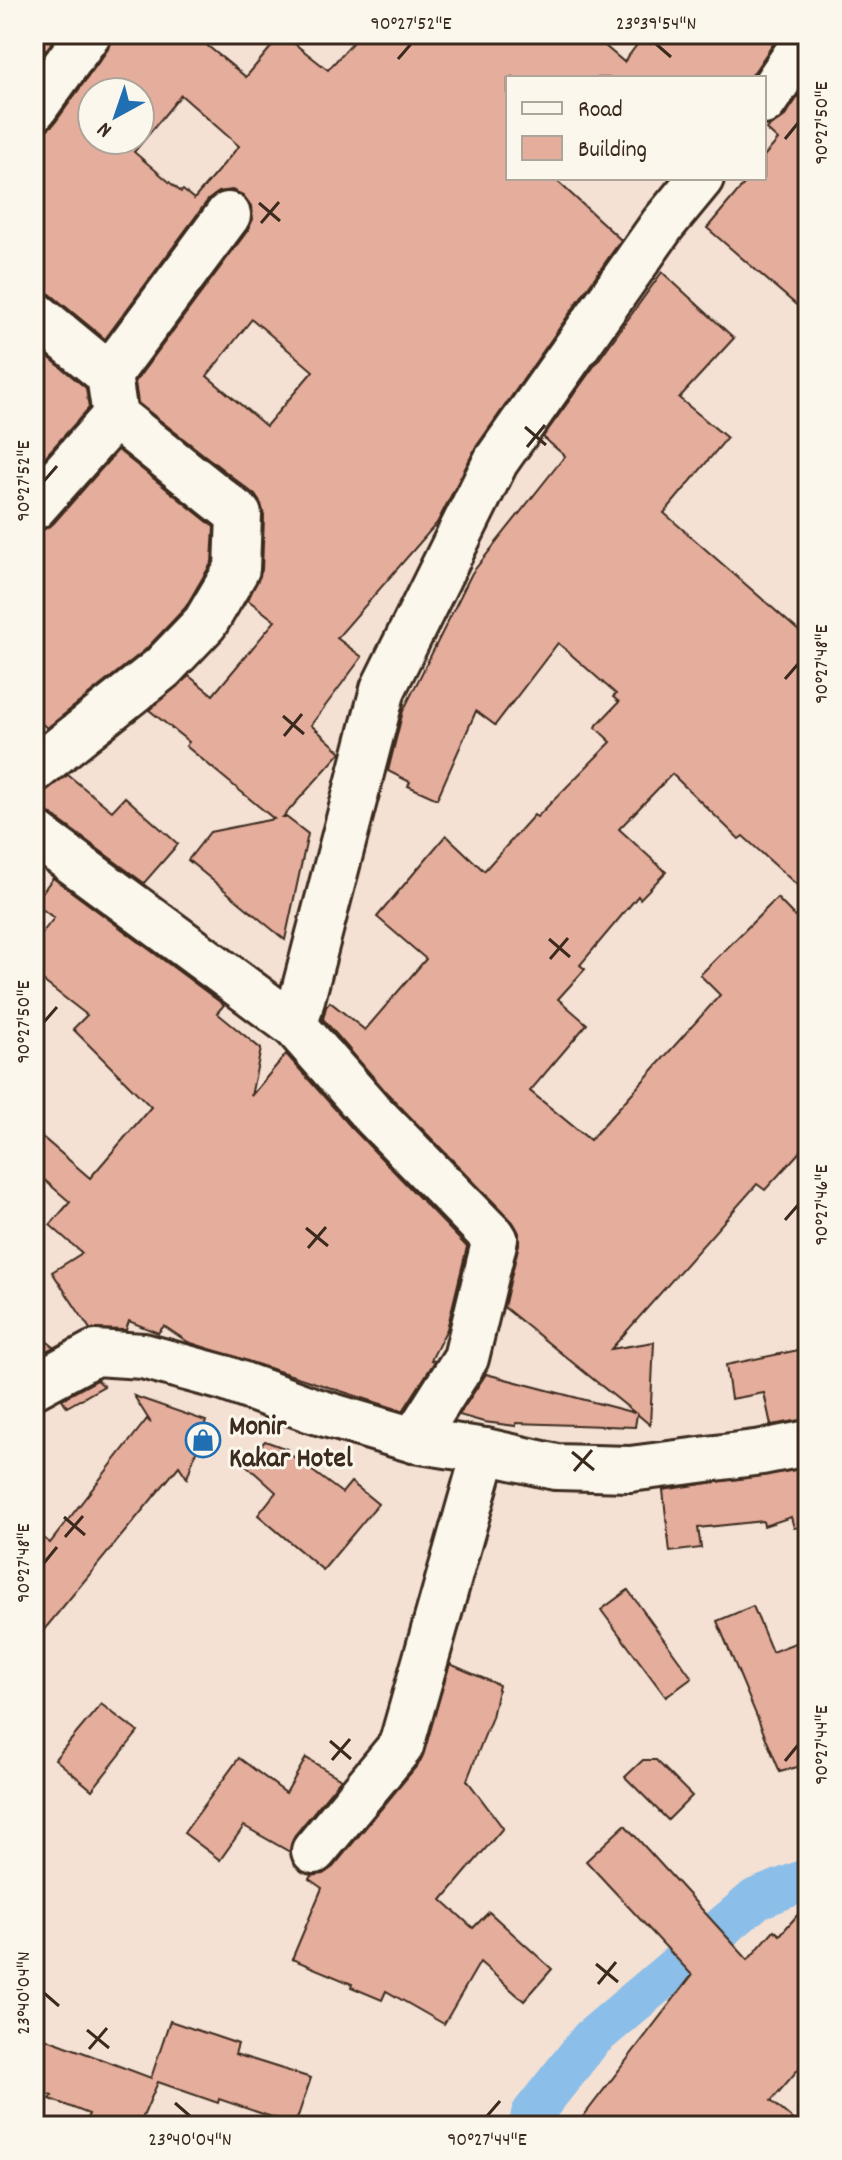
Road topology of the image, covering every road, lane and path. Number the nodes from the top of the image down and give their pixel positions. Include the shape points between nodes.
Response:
1 (88, 34) edge
2 (808, 37) edge
3 (766, 99) edge
4 (34, 109) edge
5 (699, 180) edge
6 (228, 215) dead end
7 (34, 313) edge
8 (112, 396) junction
9 (34, 507) edge
10 (34, 770) edge
11 (34, 833) edge
12 (295, 1026) junction
13 (34, 1386) edge
14 (414, 1440) junction
15 (808, 1443) edge
16 (485, 1451) junction
17 (314, 1851) dead end

1 - 4 street
2 - 3 street
5 - 12 street via 496,461 383,689
6 - 8 street
7 - 8 street
8 - 9 street
8 - 10 street via 239,515 237,569 205,623 162,668
11 - 12 street
12 - 14 street via 495,1239 466,1358
13 - 14 street via 95,1353 143,1356
14 - 16 street
15 - 16 street via 630,1469 556,1467
16 - 17 street via 401,1746

